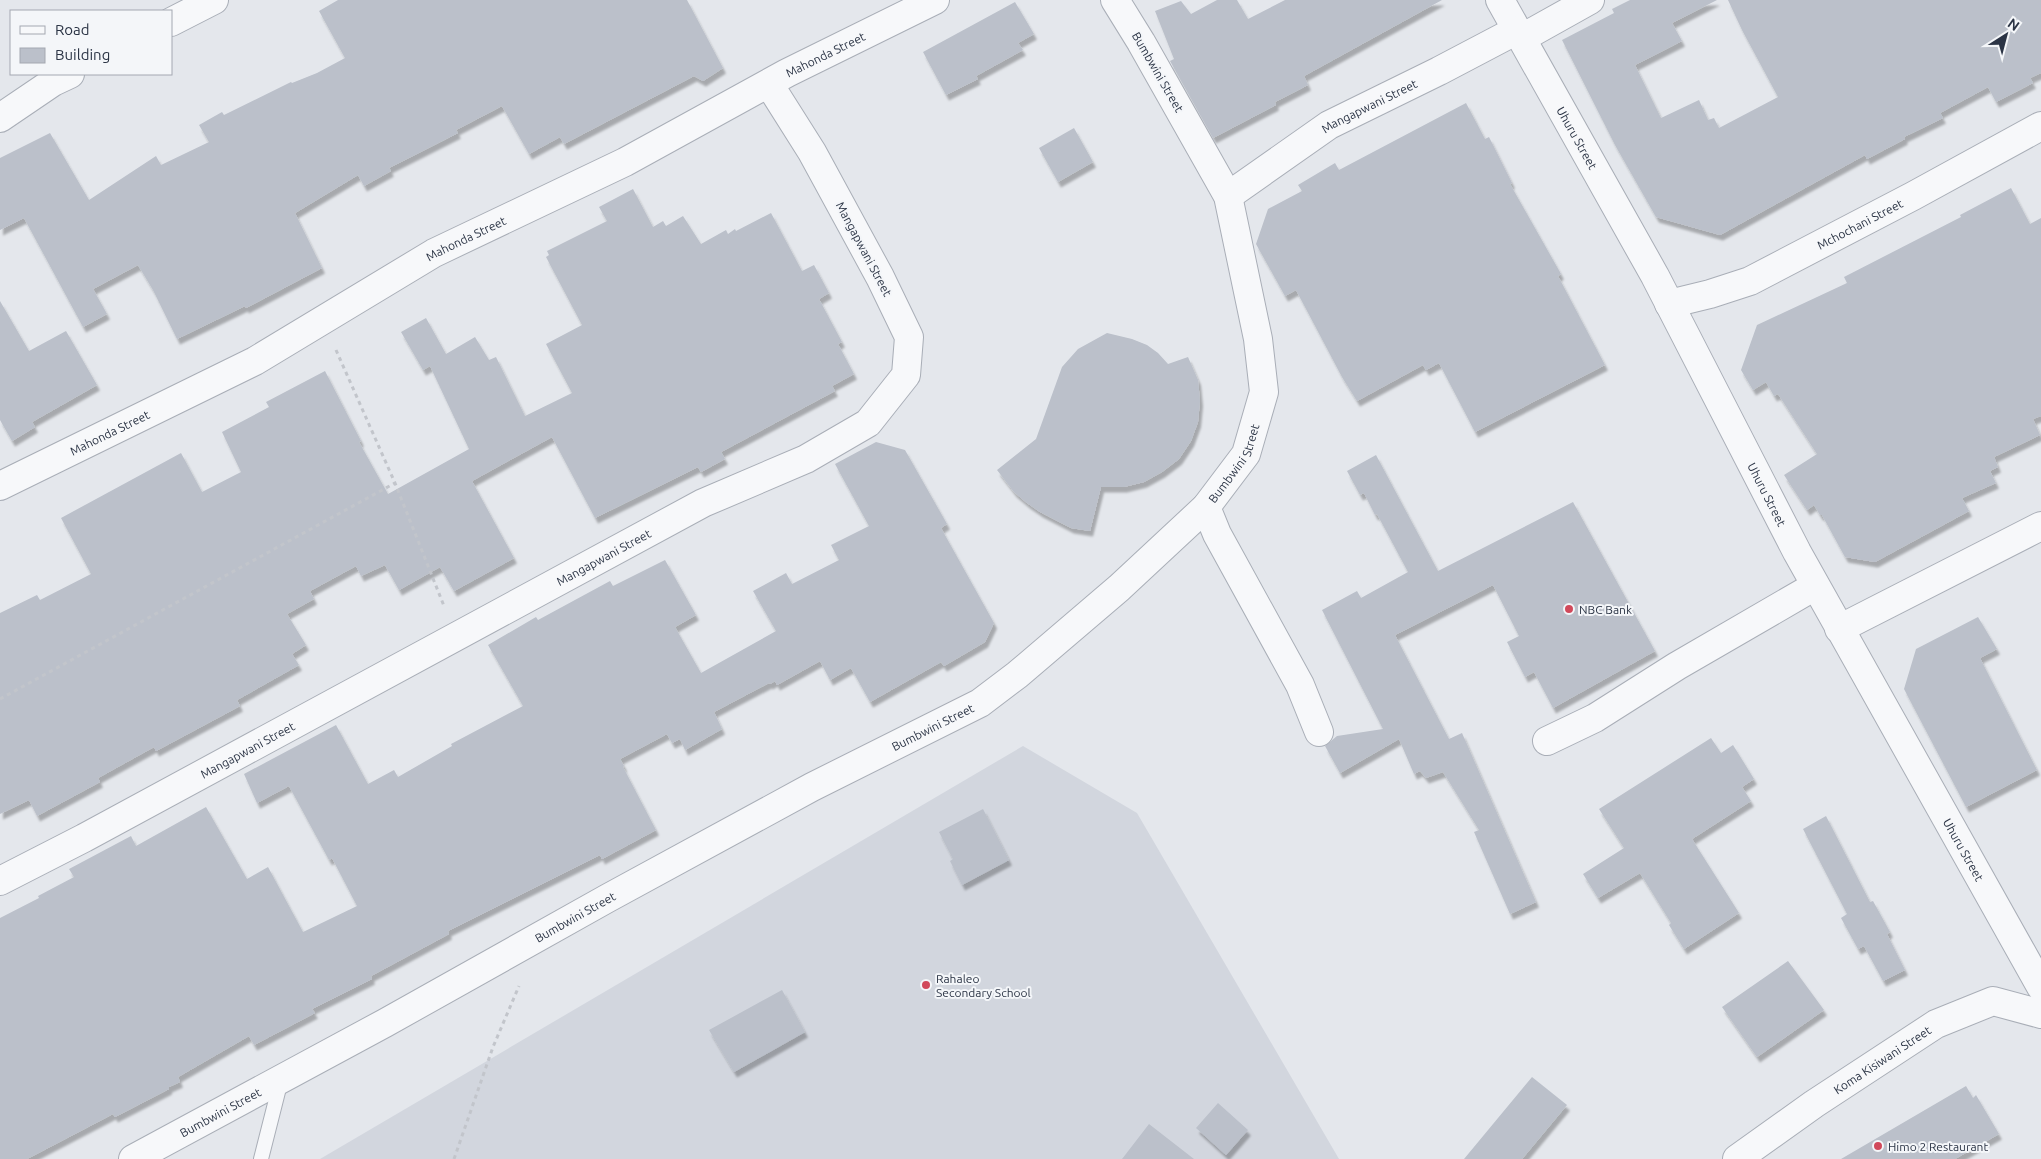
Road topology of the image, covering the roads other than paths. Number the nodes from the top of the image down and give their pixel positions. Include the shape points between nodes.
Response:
1 (214, 0) edge
2 (935, 0) edge
3 (1115, 0) edge
4 (1500, 0) edge
5 (1590, 0) edge
6 (172, 21) edge
7 (1520, 34) junction
8 (68, 75) edge
9 (769, 84) junction
10 (4, 111) edge
11 (2041, 126) edge
12 (1228, 196) junction
13 (1668, 304) junction
14 (0, 486) edge
15 (1206, 507) junction
16 (2041, 526) edge
17 (1815, 586) junction
18 (1839, 629) junction
19 (1319, 732) dead end
20 (1547, 741) dead end
21 (0, 881) edge
22 (2033, 953) edge
23 (2041, 987) edge
24 (2041, 1014) edge
25 (282, 1080) junction
26 (133, 1159) edge
27 (261, 1159) edge
28 (1737, 1159) edge

1 - 6 street
2 - 9 street, Mahonda Street
3 - 12 street, Bumbwini Street
4 - 7 street, Uhuru Street
5 - 7 street, Mangapwani Street
7 - 12 street, Mangapwani Street via 1329,125
7 - 13 street, Uhuru Street
8 - 10 street
9 - 14 street, Mahonda Street via 625,162 434,254 254,361
9 - 21 street, Mangapwani Street via 812,152 909,337 906,375 868,423 806,459 703,503
11 - 13 street, Mchochani Street via 1750,281
12 - 15 street, Bumbwini Street via 1258,339 1264,392 1246,454
13 - 17 street, Uhuru Street
15 - 19 street via 1217,534 1300,685
15 - 25 street, Bumbwini Street via 1119,588 980,703 812,787
16 - 18 street
17 - 18 street, Uhuru Street
17 - 20 street via 1595,718
18 - 22 street, Uhuru Street
22 - 23 street, Uhuru Street
24 - 28 street, Koma Kisiwani Street via 1992,1000 1936,1024
25 - 26 street, Bumbwini Street
25 - 27 lane

